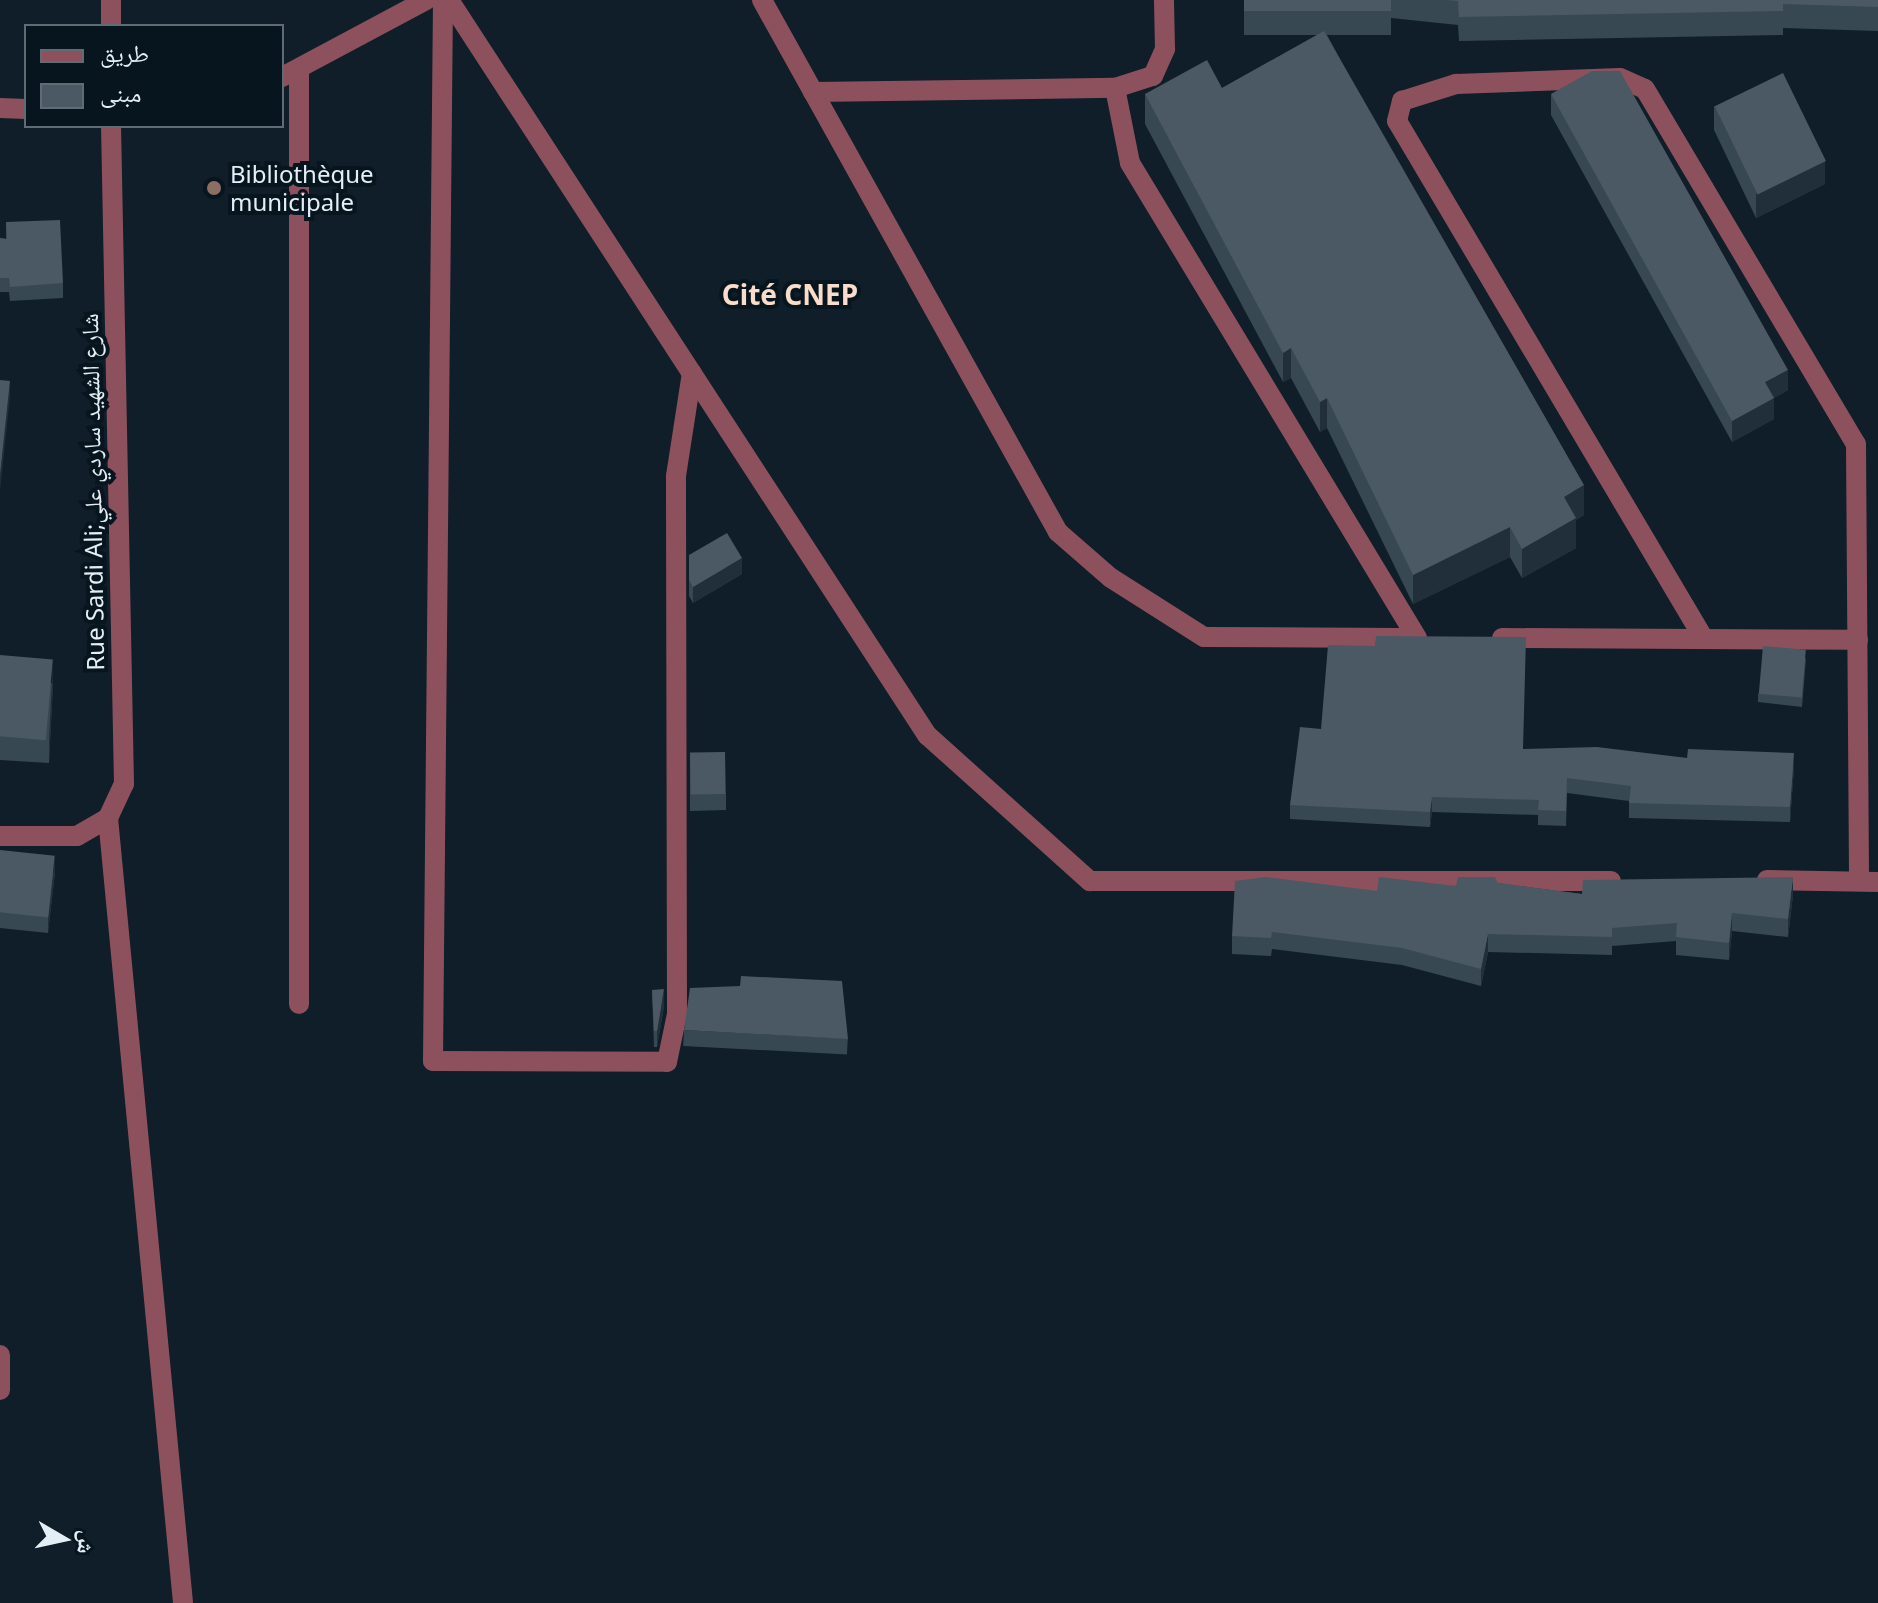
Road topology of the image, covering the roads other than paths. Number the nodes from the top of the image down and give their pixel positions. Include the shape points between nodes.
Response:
1 (111, 0) edge
2 (426, 0) edge
3 (443, 0) edge
4 (449, 0) edge
5 (762, 0) edge
6 (1164, 0) edge
7 (111, 24) edge
8 (290, 76) edge
9 (1115, 88) junction
10 (813, 92) junction
11 (0, 108) edge
12 (24, 109) edge
13 (111, 128) edge
14 (692, 373) junction
15 (1481, 638) edge
16 (1704, 639) junction
17 (1858, 640) junction
18 (108, 818) junction
19 (0, 836) edge
20 (1749, 880) edge
21 (1639, 881) edge
22 (1869, 881) edge
23 (299, 1004) dead end
24 (0, 1355) edge
25 (0, 1390) edge
26 (183, 1603) edge

1 - 7 street
2 - 8 street
3 - 14 street via 433,1061 667,1062 677,1014 676,476
4 - 14 street
5 - 10 street
6 - 9 street via 1165,49 1153,76
8 - 23 street
9 - 10 street
9 - 10 street via 1130,163 1425,638 1204,637 1111,578 1058,532
11 - 12 street
13 - 18 street, Rue Sardi Ali;شارع الشهيد ساردي علي via 124,784
14 - 21 street via 927,735 1090,881
15 - 16 street
16 - 17 street
16 - 17 street via 1397,121 1402,101 1456,84 1620,78 1645,89 1856,444
17 - 22 street
18 - 19 street via 77,836
18 - 26 street
20 - 22 street
24 - 25 street

